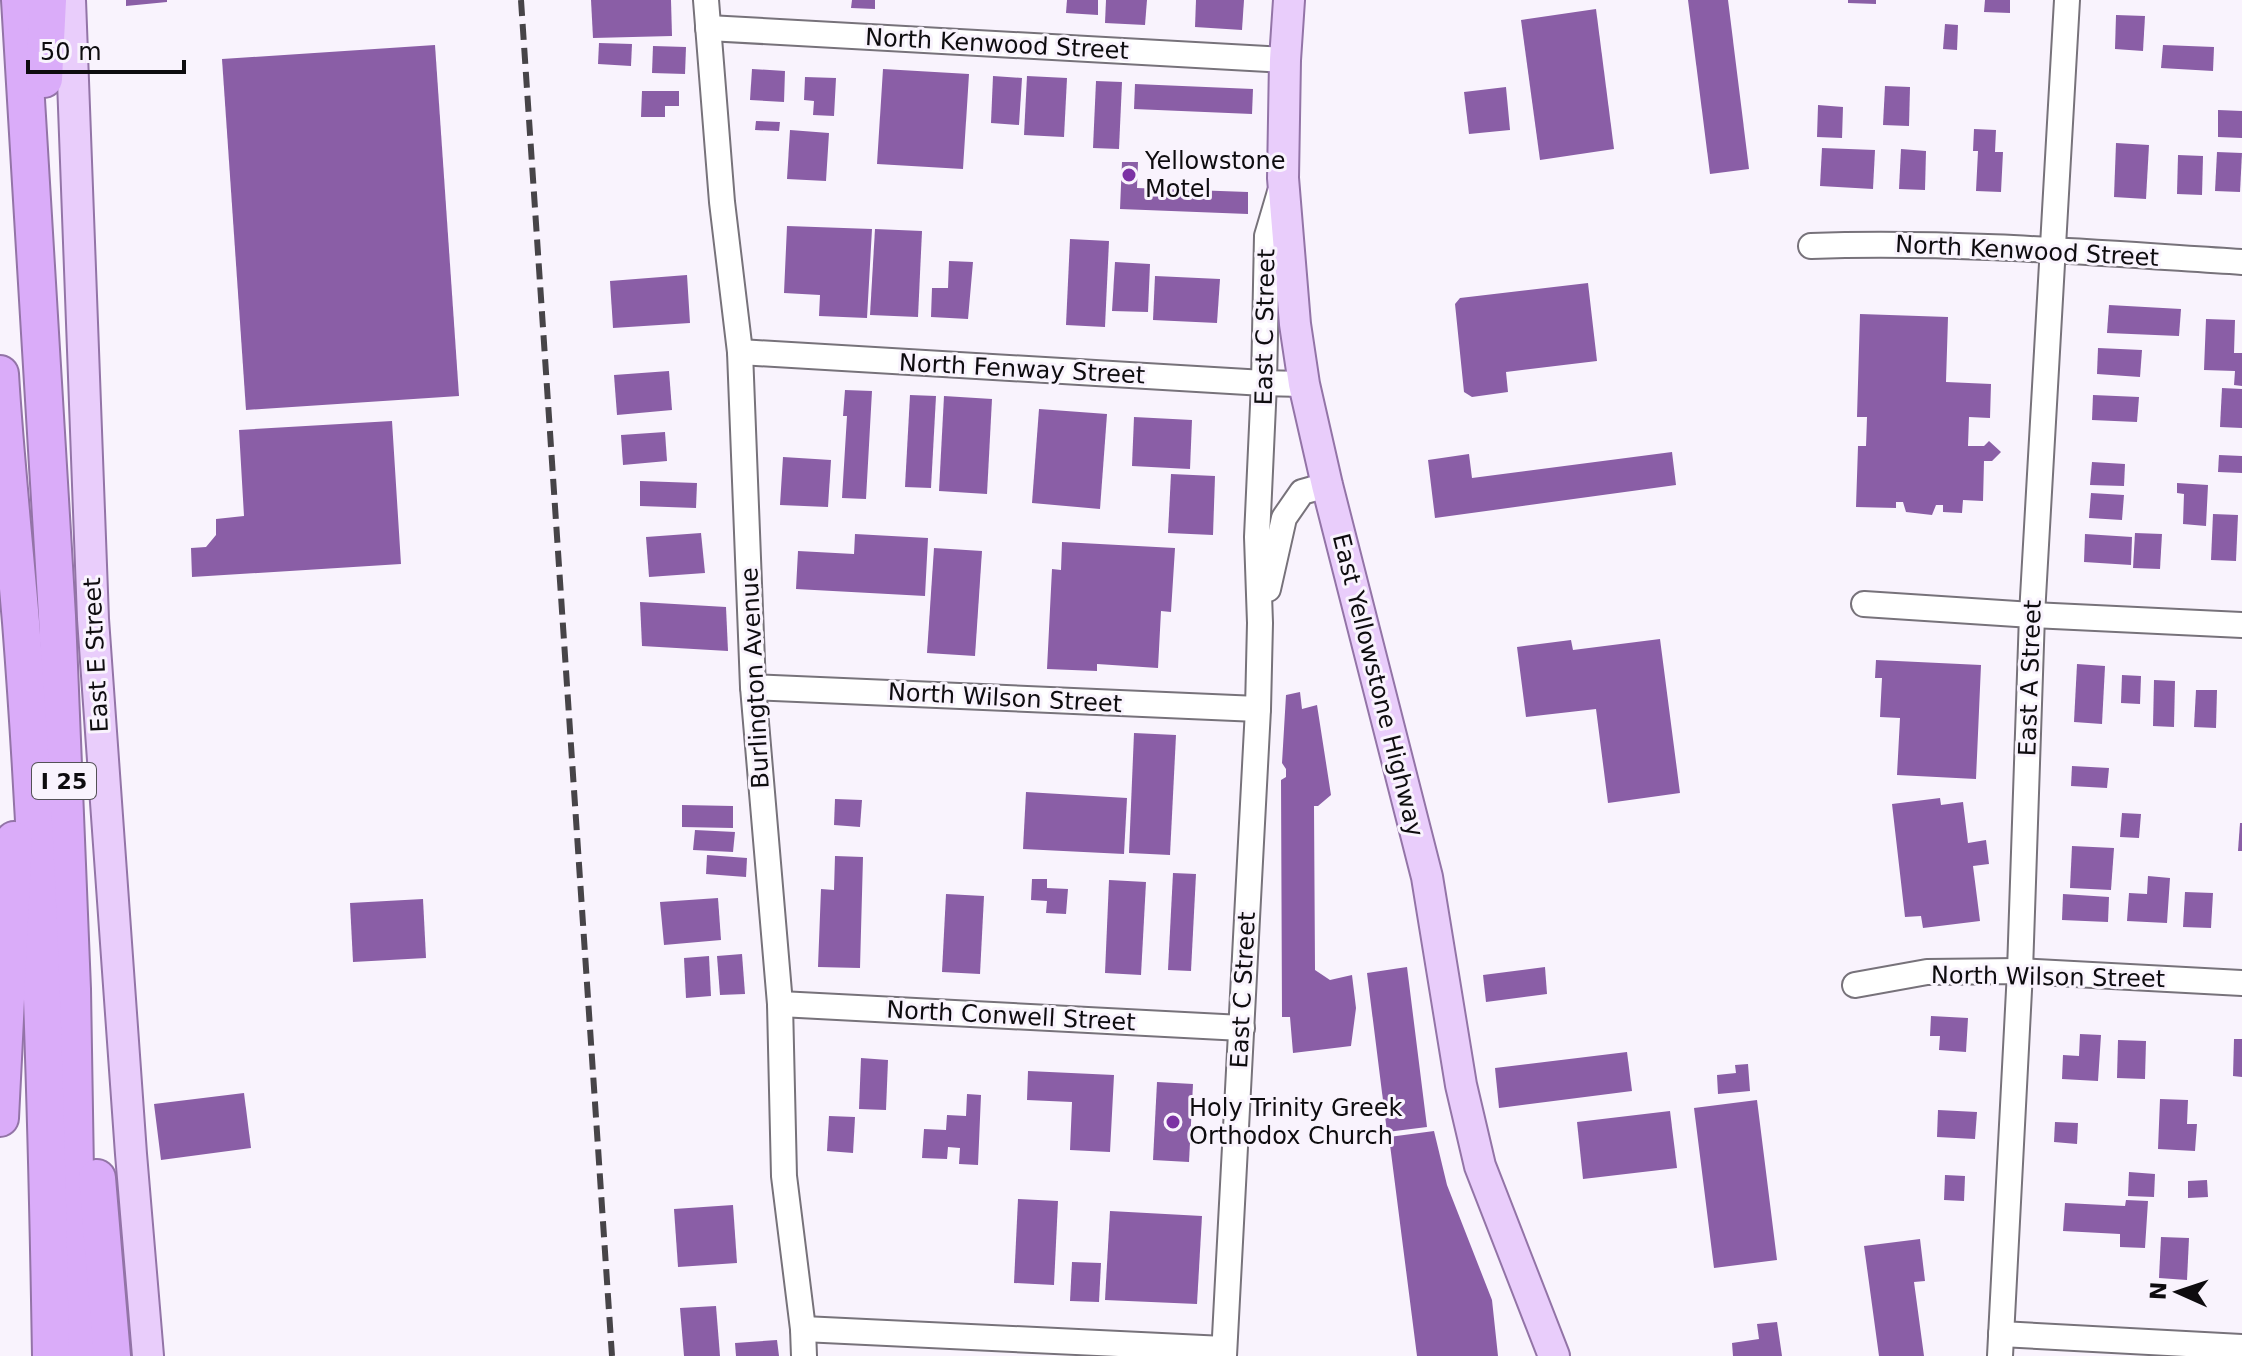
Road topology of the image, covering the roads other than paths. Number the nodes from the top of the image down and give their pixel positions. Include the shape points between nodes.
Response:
1 (20, 0) edge
2 (48, 0) edge
3 (70, 0) edge
4 (706, 0) edge
5 (1289, 0) edge
6 (2067, 0) edge
7 (708, 28) junction
8 (1285, 60) junction
9 (1283, 178) junction
10 (32, 208) junction
11 (1811, 246) dead end
12 (2054, 250) junction
13 (2242, 262) edge
14 (740, 352) junction
15 (0, 374) edge
16 (1264, 383) junction
17 (1304, 384) junction
18 (1327, 485) junction
19 (1864, 604) dead end
20 (2032, 615) junction
21 (21, 623) junction
22 (1260, 623) junction
23 (2242, 625) edge
24 (753, 687) junction
25 (1258, 709) junction
26 (2020, 971) junction
27 (2242, 983) edge
28 (1855, 985) dead end
29 (72, 989) junction
30 (780, 1004) junction
31 (1242, 1028) junction
32 (0, 1118) edge
33 (803, 1329) junction
34 (2000, 1345) edge
35 (2242, 1347) edge
36 (1224, 1353) edge
37 (51, 1356) edge
38 (78, 1356) edge
39 (112, 1356) edge
40 (148, 1356) edge
41 (804, 1356) edge
42 (1554, 1356) edge

1 - 10 highway, I 25
2 - 10 highway
3 - 40 main road, East E Street via 93,619
4 - 7 street, Burlington Avenue
5 - 8 main road, East Yellowstone Highway
6 - 12 street, East A Street
7 - 8 street, North Kenwood Street
7 - 14 street, Burlington Avenue
8 - 9 main road, East Yellowstone Highway
9 - 16 street, East C Street via 1267,236
9 - 17 main road, East Yellowstone Highway
10 - 29 highway, I 25 via 57,616
11 - 12 street, North Kenwood Street
12 - 13 street, North Kenwood Street
12 - 20 street, East A Street
14 - 16 street, North Fenway Street
14 - 24 street, Burlington Avenue
15 - 21 highway, I 25
16 - 17 street, North Fenway Street
16 - 22 street, East C Street via 1257,537
17 - 18 main road, East Yellowstone Highway
18 - 22 street, East C Street via 1302,492 1284,518
18 - 42 main road, East Yellowstone Highway via 1427,877 1461,1085 1480,1166
19 - 20 street
20 - 23 street
20 - 26 street, East A Street
21 - 32 highway
21 - 37 highway, I 25 via 43,1008
22 - 25 street, East C Street
24 - 25 street, North Wilson Street
24 - 30 street, Burlington Avenue
25 - 31 street, East C Street
26 - 27 street, North Wilson Street
26 - 28 street, North Wilson Street via 1927,972
26 - 34 street, East A Street
29 - 38 highway, I 25
29 - 39 highway via 89,1080
30 - 31 street, North Conwell Street
30 - 33 street, Burlington Avenue via 784,1176
31 - 36 street, East C Street
33 - 36 street
33 - 41 street, Burlington Avenue
34 - 35 street

